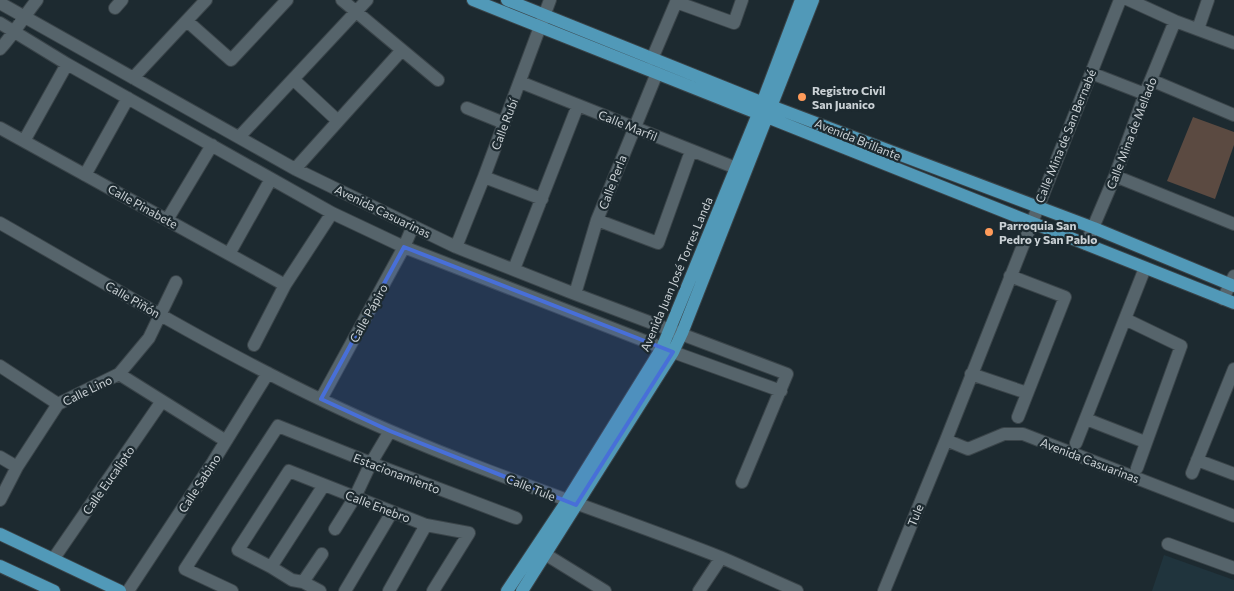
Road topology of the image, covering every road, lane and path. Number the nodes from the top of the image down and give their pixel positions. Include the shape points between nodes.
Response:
1 (38, 0) edge
2 (206, 0) edge
3 (287, 0) edge
4 (342, 0) edge
5 (367, 0) edge
6 (472, 0) edge
7 (507, 0) edge
8 (550, 0) edge
9 (742, 0) edge
10 (801, 0) edge
11 (813, 0) edge
12 (1120, 0) edge
13 (1208, 0) edge
14 (676, 1) edge
15 (1135, 1) edge
16 (0, 3) edge
17 (356, 12) junction
18 (24, 16) junction
19 (187, 20) junction
20 (1175, 21) junction
21 (543, 22) junction
22 (0, 23) edge
23 (1198, 29) junction
24 (16, 32) junction
25 (1234, 43) edge
26 (0, 49) edge
27 (402, 50) junction
28 (652, 59) junction
29 (67, 64) junction
30 (657, 73) junction
31 (1090, 73) junction
32 (133, 78) junction
33 (294, 80) junction
34 (438, 80) dead end
35 (1151, 80) junction
36 (520, 82) junction
37 (1145, 94) junction
38 (128, 98) junction
39 (578, 105) junction
40 (467, 108) dead end
41 (764, 110) junction
42 (1234, 114) edge
43 (338, 121) junction
44 (504, 123) junction
45 (634, 127) junction
46 (0, 128) edge
47 (239, 137) junction
48 (24, 141) junction
49 (212, 146) junction
50 (263, 151) junction
51 (691, 151) junction
52 (252, 168) junction
53 (295, 168) junction
54 (736, 168) junction
55 (86, 175) junction
56 (1115, 176) junction
57 (484, 177) junction
58 (271, 179) junction
59 (542, 199) junction
60 (1037, 207) junction
61 (332, 213) junction
62 (167, 220) junction
63 (597, 220) junction
64 (1032, 222) junction
65 (0, 223) edge
66 (1234, 224) edge
67 (413, 226) junction
68 (1094, 228) junction
69 (1086, 244) junction
70 (404, 247) junction
71 (456, 247) junction
72 (229, 254) junction
73 (1145, 268) junction
74 (514, 269) junction
75 (1010, 276) junction
76 (176, 282) dead end
77 (1233, 282) edge
78 (285, 285) junction
79 (575, 294) junction
80 (1229, 301) edge
81 (161, 315) junction
82 (1125, 319) junction
83 (669, 329) junction
84 (682, 333) junction
85 (254, 346) dead end
86 (668, 350) junction
87 (0, 366) edge
88 (1234, 369) edge
89 (268, 373) junction
90 (119, 374) junction
91 (971, 374) junction
92 (781, 391) junction
93 (1027, 393) junction
94 (321, 399) junction
95 (162, 401) junction
96 (58, 404) junction
97 (1018, 417) dead end
98 (1086, 419) junction
99 (390, 431) junction
100 (226, 440) junction
101 (946, 440) junction
102 (1145, 442) junction
103 (1076, 443) dead end
104 (0, 457) edge
105 (1197, 460) junction
106 (370, 463) junction
107 (17, 467) junction
108 (1137, 468) dead end
109 (1192, 473) dead end
110 (1234, 474) edge
111 (742, 482) dead end
112 (324, 485) junction
113 (356, 497) junction
114 (0, 500) edge
115 (571, 503) junction
116 (392, 512) junction
117 (1234, 516) edge
118 (516, 518) dead end
119 (426, 525) junction
120 (336, 529) dead end
121 (0, 534) edge
122 (1168, 544) dead end
123 (322, 554) dead end
124 (545, 554) junction
125 (54, 558) junction
126 (721, 558) junction
127 (0, 566) edge
128 (271, 567) junction
129 (1234, 568) edge
130 (294, 584) edge
131 (54, 591) edge
132 (120, 591) edge
133 (128, 591) edge
134 (232, 591) edge
135 (320, 591) edge
136 (345, 591) edge
137 (389, 591) edge
138 (432, 591) edge
139 (507, 591) edge
140 (522, 591) edge
141 (605, 591) edge
142 (699, 591) edge
143 (797, 591) edge
144 (884, 591) edge

1 - 18 street
2 - 19 street
3 - 19 street via 231,60
4 - 17 street
5 - 17 street
6 - 21 main road, Avenida Brillante
7 - 21 main road, Avenida Brillante
8 - 21 street, Calle Rubí
9 - 14 street via 734,23
10 - 41 main road, Avenida Juan José Torres Landa
11 - 41 main road, Avenida Juan José Torres Landa
12 - 31 street, Calle Mina de San Bernabé
13 - 23 street
14 - 28 street
15 - 20 street
16 - 18 street, Avenida Casuarinas
17 - 27 street
17 - 33 street
18 - 24 street
18 - 32 street, Avenida Casuarinas
19 - 32 street
20 - 23 street
20 - 35 street, Calle Mina de Mellado
21 - 28 main road, Avenida Brillante
21 - 30 main road, Avenida Brillante
21 - 36 street, Calle Rubí
22 - 24 street, Avenida Casuarinas
23 - 25 street
24 - 26 street
24 - 29 street, Avenida Casuarinas
27 - 34 street
27 - 43 street
28 - 41 main road, Avenida Brillante
29 - 38 street, Avenida Casuarinas
29 - 48 street
30 - 41 main road, Avenida Brillante
30 - 45 street, Calle Perla
31 - 37 street
31 - 60 street, Calle Mina de San Bernabé
32 - 47 street, Avenida Casuarinas
33 - 43 street
33 - 47 street
35 - 37 street, Calle Mina de Mellado
35 - 42 street
36 - 39 street, Calle Marfil
36 - 44 street, Calle Rubí
37 - 56 street, Calle Mina de Mellado
38 - 49 street, Avenida Casuarinas
38 - 55 street
39 - 45 street, Calle Marfil
39 - 59 street
40 - 44 street
41 - 54 main road, Avenida Juan José Torres Landa
41 - 60 main road, Avenida Brillante
41 - 64 main road, Avenida Brillante
41 - 84 main road, Avenida Juan José Torres Landa
43 - 53 street
44 - 57 street, Calle Rubí
45 - 51 street, Calle Marfil
45 - 63 street, Calle Perla
46 - 48 street, Calle Pinabete
47 - 50 street, Avenida Casuarinas
48 - 55 street, Calle Pinabete
49 - 52 street, Avenida Casuarinas
49 - 62 street
50 - 52 street
50 - 53 street, Avenida Casuarinas
51 - 54 street, Calle Marfil
51 - 63 street via 658,243
52 - 58 street, Avenida Casuarinas
53 - 67 street, Avenida Casuarinas
54 - 83 main road, Avenida Juan José Torres Landa
55 - 62 street, Calle Pinabete
56 - 66 street
56 - 68 street, Calle Mina de Mellado
57 - 59 street
57 - 71 street, Calle Rubí
58 - 61 street, Avenida Casuarinas
58 - 72 street
59 - 74 street
60 - 64 street, Calle Mina de San Bernabé
60 - 68 main road, Avenida Brillante
61 - 70 street, Avenida Casuarinas
61 - 78 street
62 - 72 street, Calle Pinabete
63 - 79 street, Calle Perla
64 - 69 main road, Avenida Brillante
64 - 75 street, Calle Mina de San Bernabé
65 - 81 street, Calle Piñón
67 - 70 street, Calle Pápiro
67 - 71 street, Avenida Casuarinas
68 - 69 street, Calle Mina de Mellado
68 - 77 main road, Avenida Brillante
69 - 73 main road, Avenida Brillante
70 - 86 street, Avenida Casuarinas
70 - 94 street, Calle Pápiro
71 - 74 street, Avenida Casuarinas
72 - 78 street, Calle Pinabete
73 - 80 main road, Avenida Brillante
73 - 82 street
74 - 79 street, Avenida Casuarinas
75 - 91 street, Calle Mina de San Bernabé
75 - 93 street via 1064,297
76 - 81 street, Calle Lino
77 - 80 street
78 - 85 street
79 - 83 street, Avenida Casuarinas
81 - 89 street, Calle Piñón
81 - 90 street, Calle Lino via 149,338
82 - 98 street
82 - 102 street via 1181,346
83 - 84 street, Avenida Casuarinas
83 - 86 main road, Avenida Juan José Torres Landa
84 - 86 main road, Avenida Juan José Torres Landa
84 - 92 street, Avenida Casuarinas via 787,374
86 - 92 street, Avenida Casuarinas
86 - 115 main road, Avenida Juan José Torres Landa
87 - 96 street
88 - 105 street
89 - 94 street, Calle Tule
89 - 100 street, Calle Sabino
90 - 95 street
90 - 96 street, Calle Lino
91 - 93 street
91 - 101 street, Calle Mina de San Bernabé
92 - 111 street
93 - 97 street
94 - 99 street, Calle Tule
95 - 100 street
95 - 125 street, Calle Eucalipto
96 - 107 street, Calle Lino
98 - 102 street
98 - 103 street
99 - 106 street
99 - 115 street, Calle Tule
100 - 133 street, Calle Sabino
101 - 117 street, Avenida Casuarinas via 968,449 1004,434 1023,434
101 - 144 street, Tule
102 - 108 street
104 - 107 street
105 - 109 street
105 - 110 street
106 - 113 street
106 - 118 street, Estacionamiento
106 - 134 street, Estacionamiento via 278,426 185,569
107 - 114 street, Calle Lino
112 - 113 street, Calle Enebro
112 - 128 street
112 - 128 street, Calle Enebro via 289,471 238,550
113 - 116 street, Calle Enebro
113 - 120 street
115 - 124 main road, Avenida Juan José Torres Landa
115 - 126 street, Calle Tule
115 - 139 main road, Avenida Juan José Torres Landa
116 - 119 street, Calle Enebro
116 - 136 street
119 - 137 street
119 - 138 street, Calle Enebro via 469,533
121 - 125 main road
122 - 129 street
123 - 130 street
124 - 140 main road, Avenida Juan José Torres Landa
124 - 141 street
125 - 132 main road
126 - 142 street
126 - 143 street, Calle Tule
127 - 131 main road
128 - 130 street
130 - 135 street

